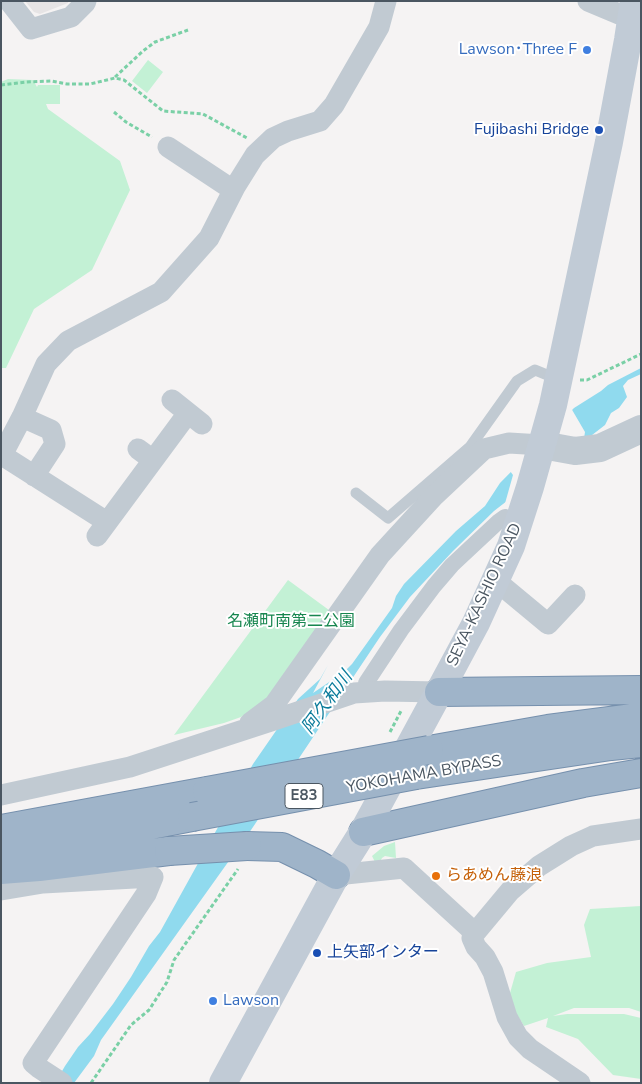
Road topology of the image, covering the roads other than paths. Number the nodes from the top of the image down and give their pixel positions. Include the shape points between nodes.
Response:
1 (9, 1) edge
2 (86, 1) edge
3 (386, 1) edge
4 (588, 1) edge
5 (633, 10) edge
6 (168, 147) dead end
7 (233, 190) junction
8 (557, 379) junction
9 (187, 412) dead end
10 (22, 417) junction
11 (641, 429) edge
12 (542, 445) junction
13 (2, 456) edge
14 (34, 476) junction
15 (356, 493) dead end
16 (505, 517) dead end
17 (496, 580) junction
18 (576, 595) dead end
19 (360, 688) junction
20 (641, 690) edge
21 (439, 692) junction
22 (641, 717) edge
23 (240, 731) junction
24 (641, 743) edge
25 (641, 773) edge
26 (1, 796) edge
27 (1, 828) edge
28 (641, 829) edge
29 (363, 832) junction
30 (1, 854) edge
31 (1, 870) edge
32 (336, 875) junction
33 (1, 890) edge
34 (475, 933) junction
35 (62, 1083) edge
36 (223, 1083) edge
37 (580, 1083) edge

1 - 2 street via 31,29 71,17
3 - 7 street via 379,27 334,106 320,121 273,138 254,155
4 - 5 street
5 - 8 main road, SEYA-KASHIO ROAD
6 - 7 street
7 - 10 street via 209,238 161,292 68,341 46,364
8 - 12 main road, SEYA-KASHIO ROAD
8 - 15 lane via 535,370 516,382 470,446 388,518
9 - 14 street via 145,454 102,529
10 - 13 street
10 - 14 street via 51,430 55,444
11 - 12 street via 600,448 575,451
12 - 17 main road, SEYA-KASHIO ROAD via 511,546
12 - 23 street via 509,443 484,449 435,495 380,555 274,705
13 - 14 street
16 - 19 street via 452,565 434,586
17 - 18 street via 548,624
17 - 21 main road, SEYA-KASHIO ROAD
19 - 21 street
19 - 23 street
20 - 21 highway
21 - 29 main road, SEYA-KASHIO ROAD
22 - 27 highway, YOKOHAMA BYPASS / E83, bridge via 548,729
23 - 26 street via 130,767
24 - 30 highway, YOKOHAMA BYPASS / E83, bridge via 416,775
25 - 29 highway
28 - 34 street via 593,836 539,866 510,891
29 - 32 main road, SEYA-KASHIO ROAD
31 - 32 highway, bridge via 169,851 243,857 282,847
32 - 34 street via 404,868
32 - 36 main road, SEYA-KASHIO ROAD
33 - 35 street via 43,883 153,877 146,894 33,1063
34 - 37 street via 472,938 493,972 507,1017 518,1037

